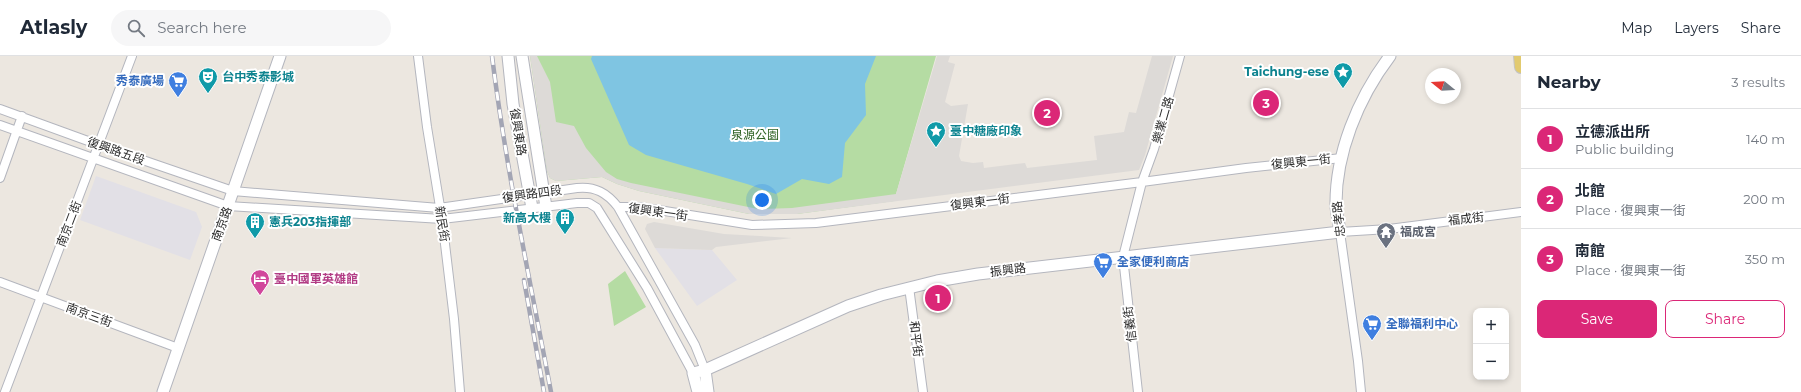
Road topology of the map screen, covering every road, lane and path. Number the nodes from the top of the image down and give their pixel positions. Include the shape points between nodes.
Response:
1 (132, 56) edge
2 (280, 56) edge
3 (418, 56) edge
4 (508, 56) edge
5 (522, 56) edge
6 (1180, 56) edge
7 (1390, 56) edge
8 (1520, 56) edge
9 (1521, 68) edge
10 (0, 109) edge
11 (22, 116) junction
12 (0, 125) edge
13 (16, 131) junction
14 (99, 145) junction
15 (1342, 158) junction
16 (94, 159) junction
17 (0, 178) edge
18 (1142, 182) junction
19 (233, 191) junction
20 (544, 193) junction
21 (530, 195) junction
22 (228, 206) junction
23 (546, 206) junction
24 (618, 207) junction
25 (439, 208) junction
26 (532, 208) junction
27 (1521, 212) edge
28 (442, 219) junction
29 (1340, 232) junction
30 (1123, 257) junction
31 (0, 282) edge
32 (909, 287) junction
33 (42, 298) junction
34 (178, 348) junction
35 (704, 370) junction
36 (692, 373) junction
37 (5, 392) edge
38 (163, 392) edge
39 (460, 392) edge
40 (698, 392) edge
41 (708, 392) edge
42 (923, 392) edge
43 (1138, 392) edge
44 (1361, 392) edge

1 - 14 street, 南京二街
2 - 19 main road, 南京路
3 - 25 street, 新民街
4 - 21 main road, 復興東路 via 513,104
5 - 20 main road, 復興東路
6 - 18 street, 樂業二路
7 - 15 main road, 忠孝路 via 1358,109
8 - 9 main road
10 - 11 street, 復興路五段
11 - 13 street
11 - 14 street, 復興路五段
12 - 13 street, 復興路五段
13 - 16 street, 復興路五段
13 - 17 street
14 - 16 street, 南京二街
14 - 19 street, 復興路五段
15 - 18 street, 復興東一街
15 - 29 main road, 忠孝路 via 1336,208
16 - 22 street, 復興路五段
16 - 33 street, 南京二街
18 - 24 street, 復興東一街 via 816,223 776,225 752,225 640,207
18 - 30 street, 樂業二路
19 - 22 main road, 南京路
19 - 25 street, 復興路四段
20 - 21 street, 復興路四段
20 - 23 main road, 復興東路
20 - 24 street, 復興路四段 via 591,188 608,195
21 - 25 street, 復興路四段
21 - 26 main road, 復興東路
22 - 28 street, 復興路四段
22 - 34 main road, 南京路
23 - 26 street, 復興路四段
23 - 36 street, 復興路四段 via 589,203 597,208 648,288
24 - 35 street, 復興路四段 via 695,345
25 - 28 street, 新民街
26 - 28 street, 復興路四段
27 - 29 street, 福成街 via 1389,229
28 - 39 street, 新民街
29 - 30 main road, 振興路
29 - 44 street, 忠孝路
30 - 32 main road, 振興路 via 978,274
30 - 43 street, 信義街
31 - 33 street, 南京三街
32 - 35 main road, 振興路 via 848,306
32 - 42 street, 和平街
33 - 34 street, 南京三街
33 - 37 street, 南京二街
34 - 38 main road, 南京路
35 - 36 main road, 振興路
35 - 41 main road, 復興路四段
36 - 40 main road, 復興路四段

